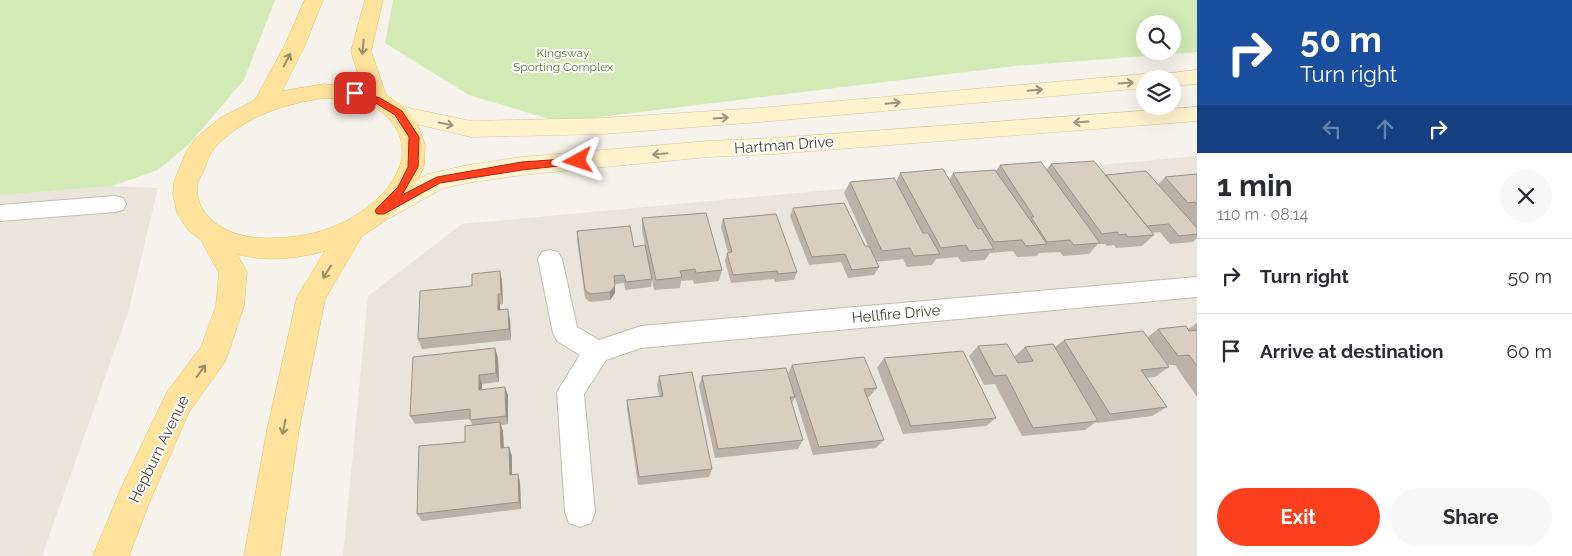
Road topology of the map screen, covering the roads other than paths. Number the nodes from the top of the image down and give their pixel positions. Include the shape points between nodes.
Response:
1 (314, 0) edge
2 (374, 0) edge
3 (1197, 77) edge
4 (1181, 78) edge
5 (1136, 82) edge
6 (377, 100) junction
7 (264, 104) junction
8 (399, 113) junction
9 (1197, 114) edge
10 (115, 204) dead end
11 (381, 211) junction
12 (0, 213) edge
13 (352, 230) junction
14 (212, 236) junction
15 (550, 259) dead end
16 (1197, 287) edge
17 (597, 352) junction
18 (580, 512) dead end
19 (111, 556) edge
20 (262, 556) edge

7 -> 1 main road
2 -> 6 main road via 361,51
3 - 4 main road
8 -> 5 main road, Hartman Drive via 470,129 603,126
6 - 7 main road via 355,93 324,91 293,95
6 - 8 main road
7 - 14 main road via 229,123 199,151 185,186 191,216
8 - 11 main road via 414,137 413,167 402,189
9 -> 11 main road, Hartman Drive via 522,166 437,180
10 - 12 street
11 - 13 main road
13 - 14 main road via 321,242 280,250 247,248
13 -> 20 main road via 311,297 283,430
19 -> 14 main road, Hepburn Avenue via 178,402 214,354 230,306 233,272
15 - 17 street via 566,333
16 - 17 street, Hellfire Drive via 641,337
17 - 18 street via 570,392

